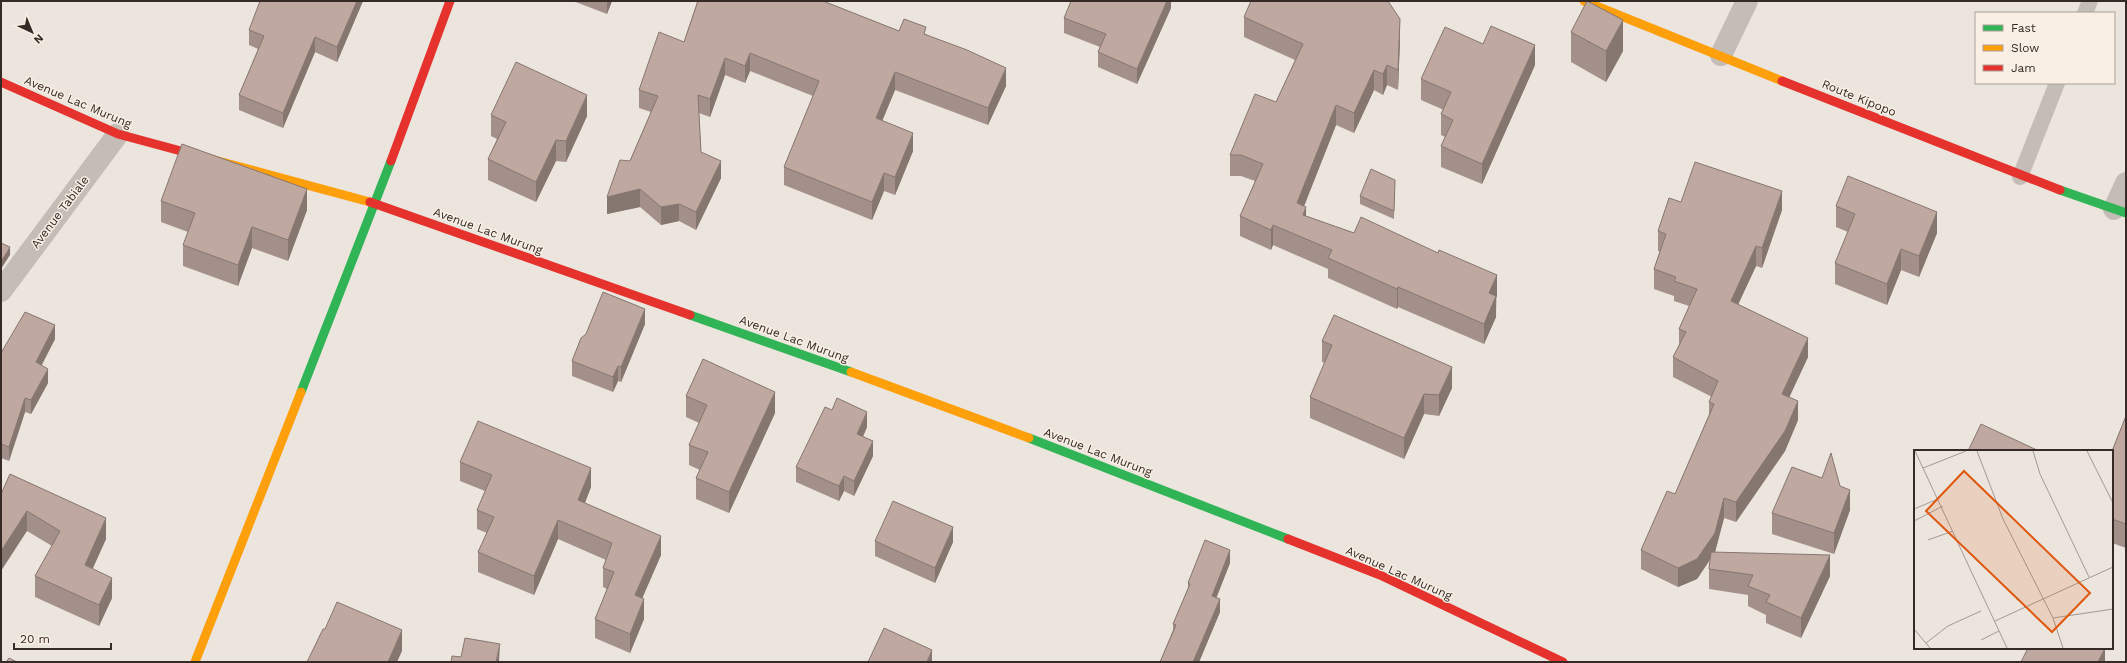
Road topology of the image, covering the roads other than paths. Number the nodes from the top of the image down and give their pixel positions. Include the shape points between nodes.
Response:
1 (450, 1) edge
2 (1584, 1) edge
3 (1747, 1) edge
4 (2090, 1) edge
5 (2085, 12) edge
6 (1721, 55) junction
7 (1, 82) edge
8 (2057, 84) edge
9 (118, 134) junction
10 (2020, 177) junction
11 (2126, 183) edge
12 (375, 203) junction
13 (2120, 211) edge
14 (1, 291) edge
15 (195, 662) edge
16 (1563, 662) edge

1 - 12 street
2 - 6 street, Route Kipopo
3 - 6 street
4 - 5 lane
6 - 10 street, Route Kipopo
7 - 9 street, Avenue Lac Murung
8 - 10 lane
9 - 12 street, Avenue Lac Murung
9 - 14 street, Avenue Tabiale
10 - 13 street, Route Kipopo
11 - 13 street
12 - 15 street
12 - 16 street, Avenue Lac Murung via 952,408 1380,575

